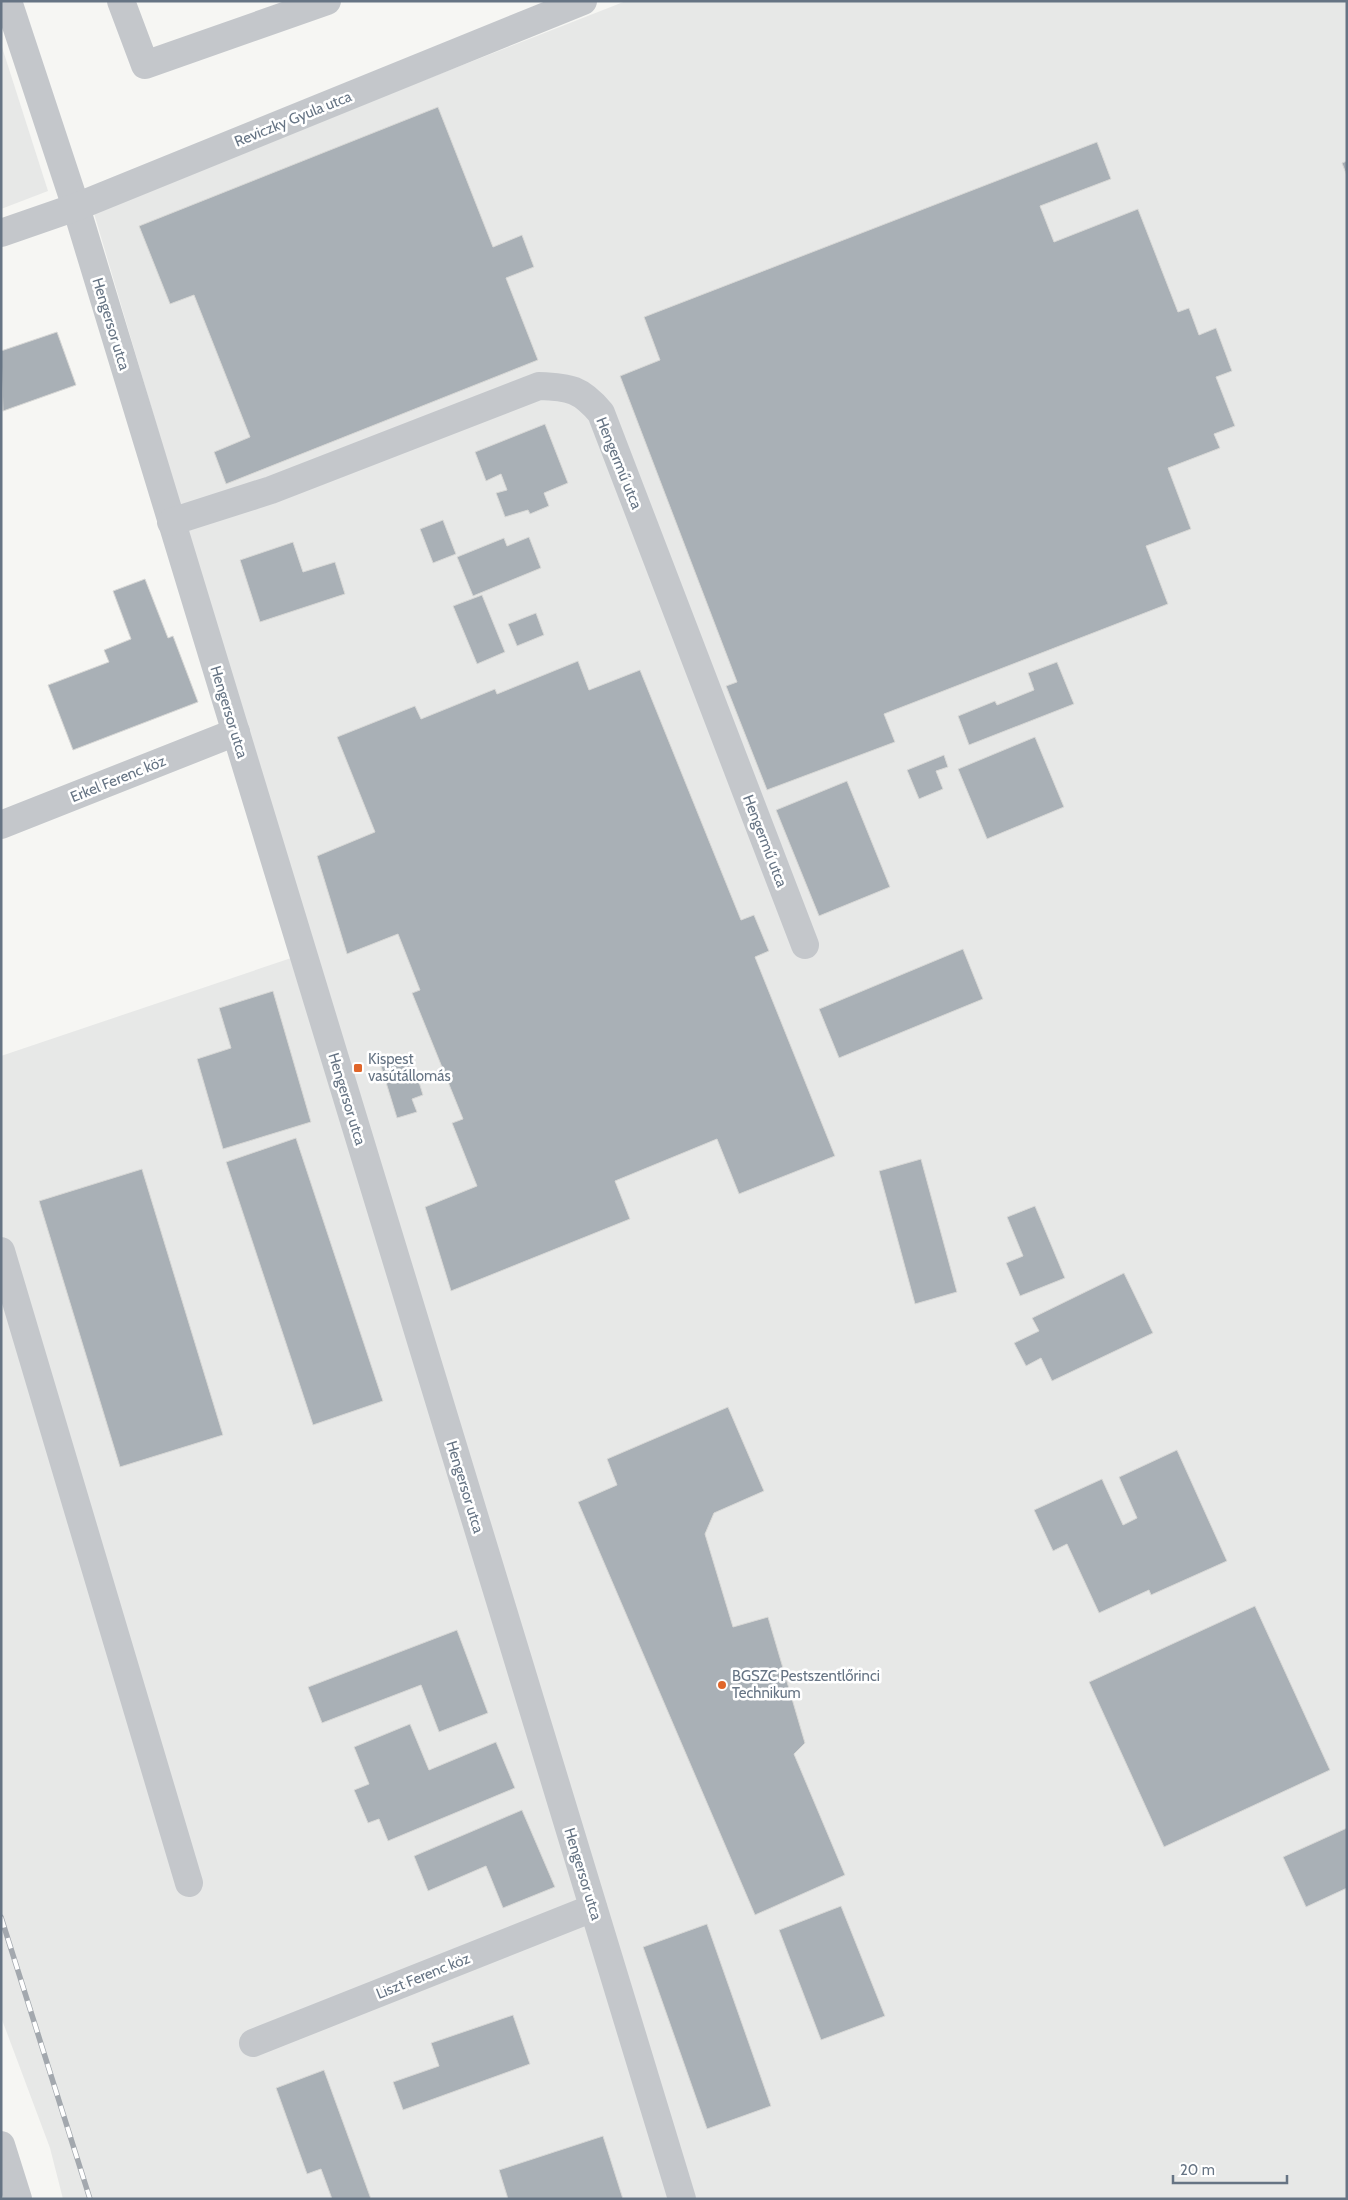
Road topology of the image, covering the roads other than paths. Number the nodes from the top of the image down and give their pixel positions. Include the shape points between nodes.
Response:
1 (8, 1) edge
2 (121, 1) edge
3 (327, 1) edge
4 (583, 1) edge
5 (76, 207) junction
6 (1, 233) edge
7 (172, 522) junction
8 (236, 732) junction
9 (1, 825) edge
10 (805, 945) dead end
11 (1, 1252) edge
12 (190, 1883) dead end
13 (593, 1908) junction
14 (253, 2043) dead end
15 (1, 2145) edge
16 (18, 2199) edge
17 (682, 2199) edge

1 - 5 street, Hengersor utca
2 - 3 street via 145,65
4 - 5 street, Reviczky Gyula utca
5 - 6 street, Reviczky Gyula utca
5 - 7 street, Hengersor utca
7 - 8 street, Hengersor utca
7 - 10 street, Hengermű utca via 271,490 540,386 564,386 587,396 601,413
8 - 9 street, Erkel Ferenc köz
8 - 13 street, Hengersor utca
11 - 12 street
13 - 14 street, Liszt Ferenc köz
13 - 17 street, Hengersor utca
15 - 16 street

